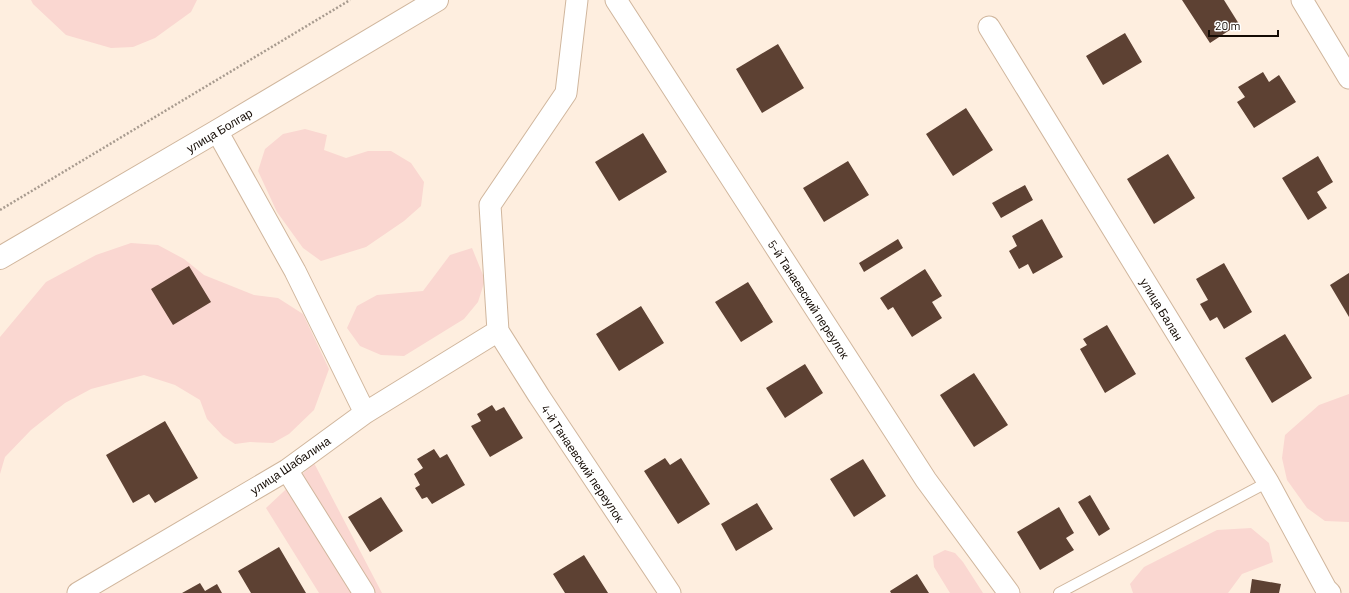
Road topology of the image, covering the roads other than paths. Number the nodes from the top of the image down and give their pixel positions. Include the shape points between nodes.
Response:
1 (437, 0) edge
2 (577, 0) edge
3 (616, 0) edge
4 (1302, 0) edge
5 (989, 27) dead end
6 (1349, 78) edge
7 (217, 131) junction
8 (0, 258) edge
9 (498, 331) junction
10 (365, 412) junction
11 (287, 470) junction
12 (1268, 482) junction
13 (78, 593) edge
14 (364, 593) edge
15 (670, 593) edge
16 (1010, 593) edge
17 (1059, 593) edge
18 (1330, 593) edge

1 - 7 street, улица Болгар
2 - 9 street via 566,92 490,205
3 - 16 street, 5-й Танаевский переулок via 926,480
4 - 6 street
5 - 12 street, улица Балан
7 - 8 street, улица Болгар
7 - 10 street via 295,271
9 - 10 street, улица Шабалина
9 - 15 street, 4-й Танаевский переулок
10 - 11 street, улица Шабалина
11 - 13 street, улица Шабалина
11 - 14 street
12 - 17 lane
12 - 18 street, улица Балан

